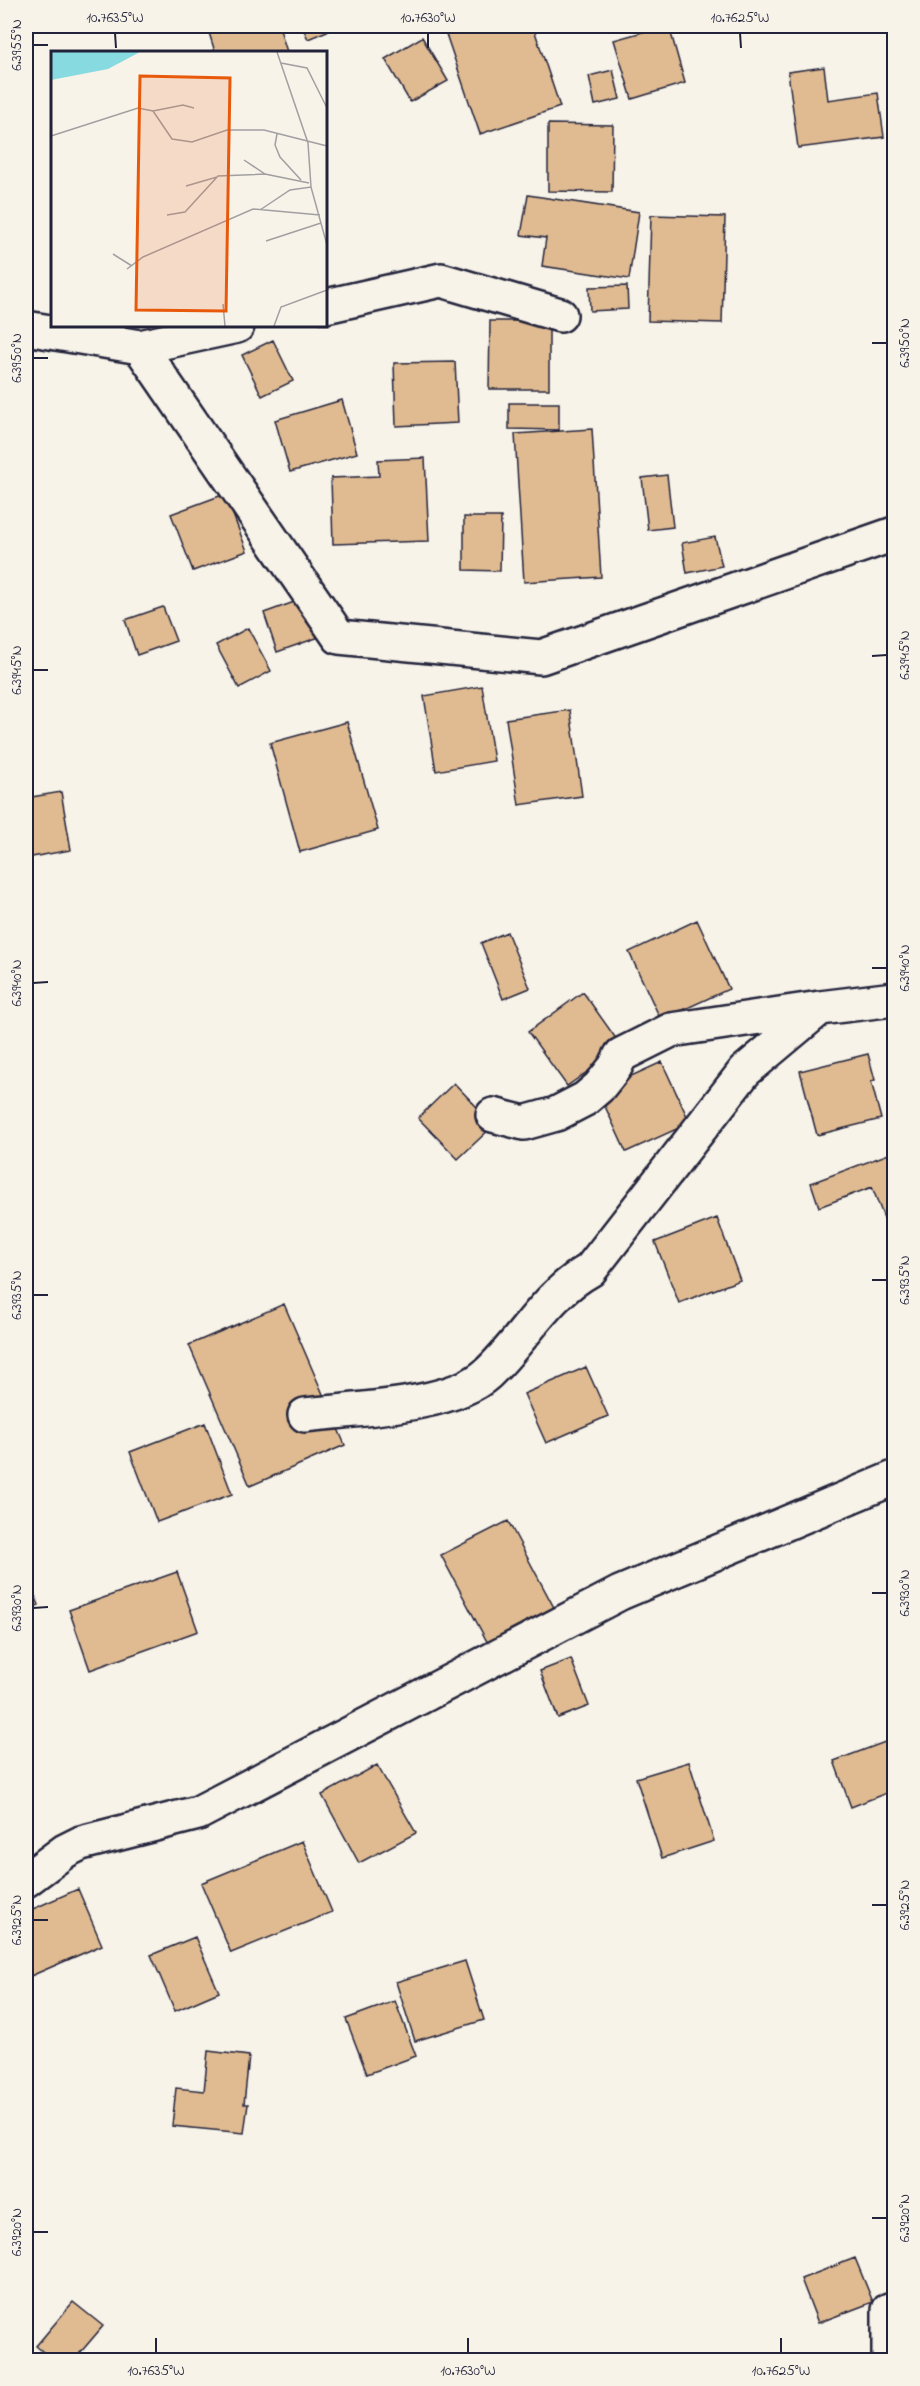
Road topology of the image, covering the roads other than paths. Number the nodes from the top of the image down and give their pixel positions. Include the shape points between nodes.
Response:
1 (327, 306) edge
2 (560, 315) dead end
3 (232, 327) edge
4 (26, 328) edge
5 (140, 347) junction
6 (894, 534) edge
7 (894, 999) edge
8 (820, 1008) junction
9 (493, 1115) dead end
10 (305, 1415) dead end
11 (894, 1478) edge
12 (26, 1881) edge
13 (889, 2310) dead end
14 (889, 2361) edge

1 - 2 street via 441,280
3 - 5 street
4 - 5 street
5 - 6 street via 339,637 541,657
7 - 8 street
8 - 9 street via 671,1030 621,1055 592,1093 556,1113 524,1124
8 - 10 street via 745,1071 590,1270 561,1290 486,1375 436,1399
11 - 12 street via 620,1593 198,1813 81,1843 64,1851
13 - 14 street

